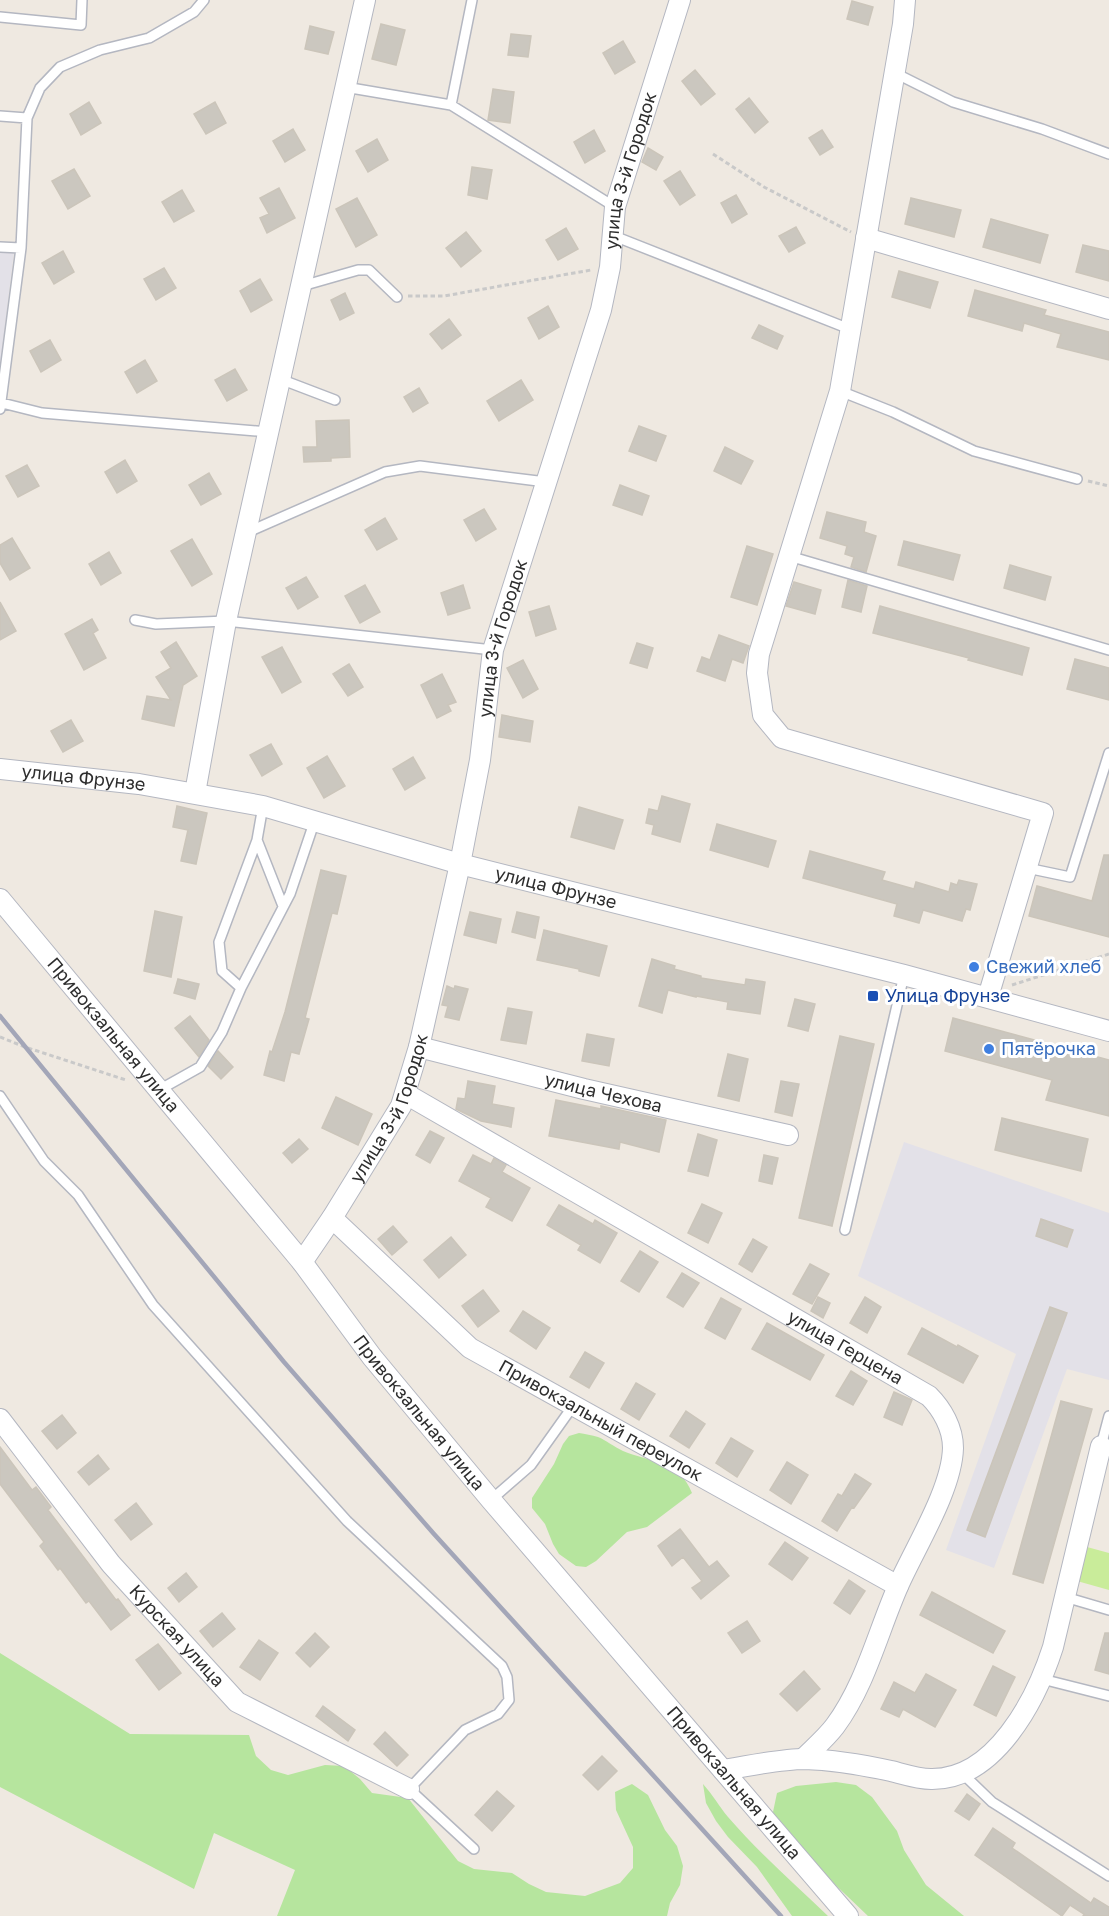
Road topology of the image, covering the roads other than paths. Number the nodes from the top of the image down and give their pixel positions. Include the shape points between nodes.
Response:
1 (82, 0) edge
2 (204, 0) edge
3 (365, 0) edge
4 (472, 0) edge
5 (680, 0) edge
6 (904, 0) edge
7 (0, 17) edge
8 (895, 73) junction
9 (345, 87) junction
10 (451, 105) junction
11 (0, 116) edge
12 (27, 118) junction
13 (1109, 153) edge
14 (615, 207) junction
15 (614, 236) junction
16 (866, 238) junction
17 (0, 247) edge
18 (21, 248) junction
19 (301, 286) junction
20 (397, 297) road end
21 (1109, 309) edge
22 (852, 330) junction
23 (280, 379) junction
24 (840, 391) junction
25 (335, 400) dead end
26 (1, 406) edge
27 (268, 432) junction
28 (1077, 479) road end
29 (546, 482) junction
30 (246, 533) junction
31 (789, 556) junction
32 (135, 620) dead end
33 (226, 621) junction
34 (493, 650) junction
35 (1109, 650) edge
36 (1109, 753) edge
37 (0, 769) edge
38 (195, 793) junction
39 (263, 806) junction
40 (314, 823) junction
41 (257, 840) junction
42 (460, 864) junction
43 (1027, 868) junction
44 (0, 899) edge
45 (283, 906) junction
46 (904, 975) junction
47 (241, 988) junction
48 (988, 997) junction
49 (1109, 1031) edge
50 (420, 1047) junction
51 (158, 1091) junction
52 (406, 1094) junction
53 (0, 1096) edge
54 (788, 1135) dead end
55 (332, 1218) junction
56 (845, 1230) dead end
57 (302, 1262) junction
58 (573, 1406) junction
59 (1109, 1416) edge
60 (0, 1419) edge
61 (1105, 1447) edge
62 (491, 1500) junction
63 (898, 1586) junction
64 (1065, 1597) junction
65 (1109, 1611) edge
66 (1042, 1679) junction
67 (1109, 1696) edge
68 (803, 1759) junction
69 (723, 1770) junction
70 (963, 1774) junction
71 (409, 1789) junction
72 (474, 1849) dead end
73 (1109, 1876) edge
74 (848, 1916) edge

1 - 7 lane via 81,25
2 - 12 lane via 194,12 149,38 100,50 60,68 40,88
3 - 9 street
4 - 10 lane
5 - 14 street, улица 3-й Городок
6 - 8 street
8 - 13 lane via 953,102
8 - 16 street
9 - 10 lane
9 - 19 street
10 - 14 lane
11 - 12 lane
12 - 18 lane
14 - 15 street, улица 3-й Городок
15 - 22 lane
15 - 29 street, улица 3-й Городок via 601,310
16 - 21 street
16 - 22 street
17 - 18 lane
18 - 26 lane
19 - 20 lane via 369,270
19 - 23 street
22 - 24 street
23 - 25 lane
23 - 27 street
24 - 28 lane via 893,411 974,451
24 - 31 street
26 - 27 lane
27 - 30 street
29 - 30 lane via 420,466 385,472
29 - 34 street, улица 3-й Городок
30 - 33 street
31 - 35 lane
31 - 43 street via 759,654 757,673 763,715 782,738 1043,813
32 - 33 lane via 156,624
33 - 34 lane
33 - 38 street
34 - 42 street, улица 3-й Городок via 480,760
36 - 43 lane via 1070,877
37 - 38 street, улица Фрунзе
38 - 39 street, улица Фрунзе
39 - 40 street, улица Фрунзе
39 - 41 lane
40 - 42 street, улица Фрунзе
40 - 45 lane
41 - 45 lane
41 - 47 lane via 219,942 222,972
42 - 46 street, улица Фрунзе
42 - 50 street, улица 3-й Городок
43 - 48 street
44 - 51 street, Привокзальная улица
45 - 47 lane
46 - 48 street, улица Фрунзе
46 - 56 lane
47 - 51 lane via 222,1032 200,1067
48 - 49 street, улица Фрунзе
50 - 52 street, улица 3-й Городок
50 - 54 street, улица Чехова
51 - 57 street, Привокзальная улица
52 - 55 street, улица 3-й Городок
52 - 63 street, улица Герцена via 929,1395 947,1420 953,1445 952,1465
53 - 71 lane via 44,1161 78,1195 153,1305 347,1521 502,1666 509,1700 498,1714 465,1730
55 - 57 street, улица 3-й Городок
55 - 58 street, Привокзальный переулок via 470,1348
57 - 62 street, Привокзальная улица via 372,1357
58 - 62 lane via 531,1465
58 - 63 street, Привокзальный переулок
59 - 61 lane
60 - 71 street, Курская улица via 111,1564 237,1702
61 - 64 street
62 - 69 street, Привокзальная улица
63 - 68 street, улица Герцена via 856,1691 834,1727
64 - 65 lane
64 - 66 street
66 - 67 lane
66 - 70 street via 1011,1732 986,1758
68 - 69 street
68 - 70 street via 856,1764 931,1779
69 - 74 street, Привокзальная улица
70 - 73 lane via 992,1802
71 - 72 lane

